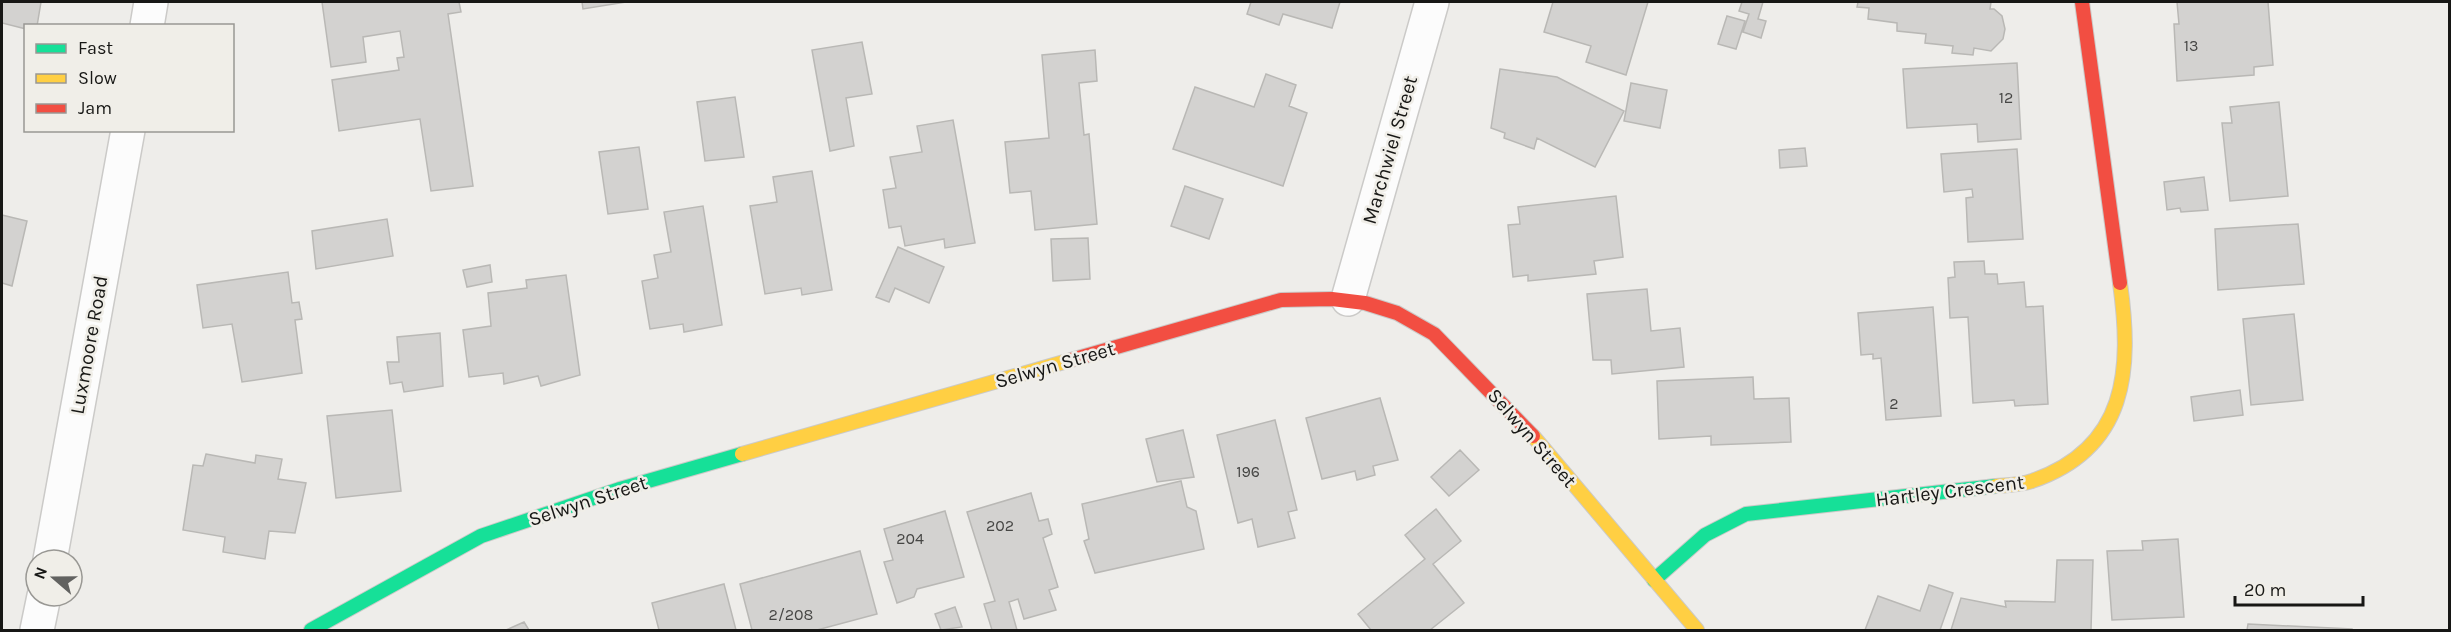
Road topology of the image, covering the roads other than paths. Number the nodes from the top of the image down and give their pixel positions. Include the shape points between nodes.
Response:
1 (151, 2) edge
2 (1432, 2) edge
3 (2082, 2) edge
4 (147, 24) edge
5 (128, 132) edge
6 (1348, 299) junction
7 (52, 548) edge
8 (1654, 580) junction
9 (42, 608) edge
10 (38, 630) edge
11 (311, 630) edge
12 (1697, 630) edge

1 - 4 street
2 - 6 street, Marchwiel Street
3 - 8 street, Hartley Crescent via 2128,362 2116,409 2094,442 2068,464 2031,482 1746,514 1705,535
5 - 7 street, Luxmoore Road
6 - 8 street, Selwyn Street via 1395,313 1437,335 1511,411
6 - 11 street, Selwyn Street via 1281,300 620,489 482,536
8 - 12 street, Selwyn Street
9 - 10 street

